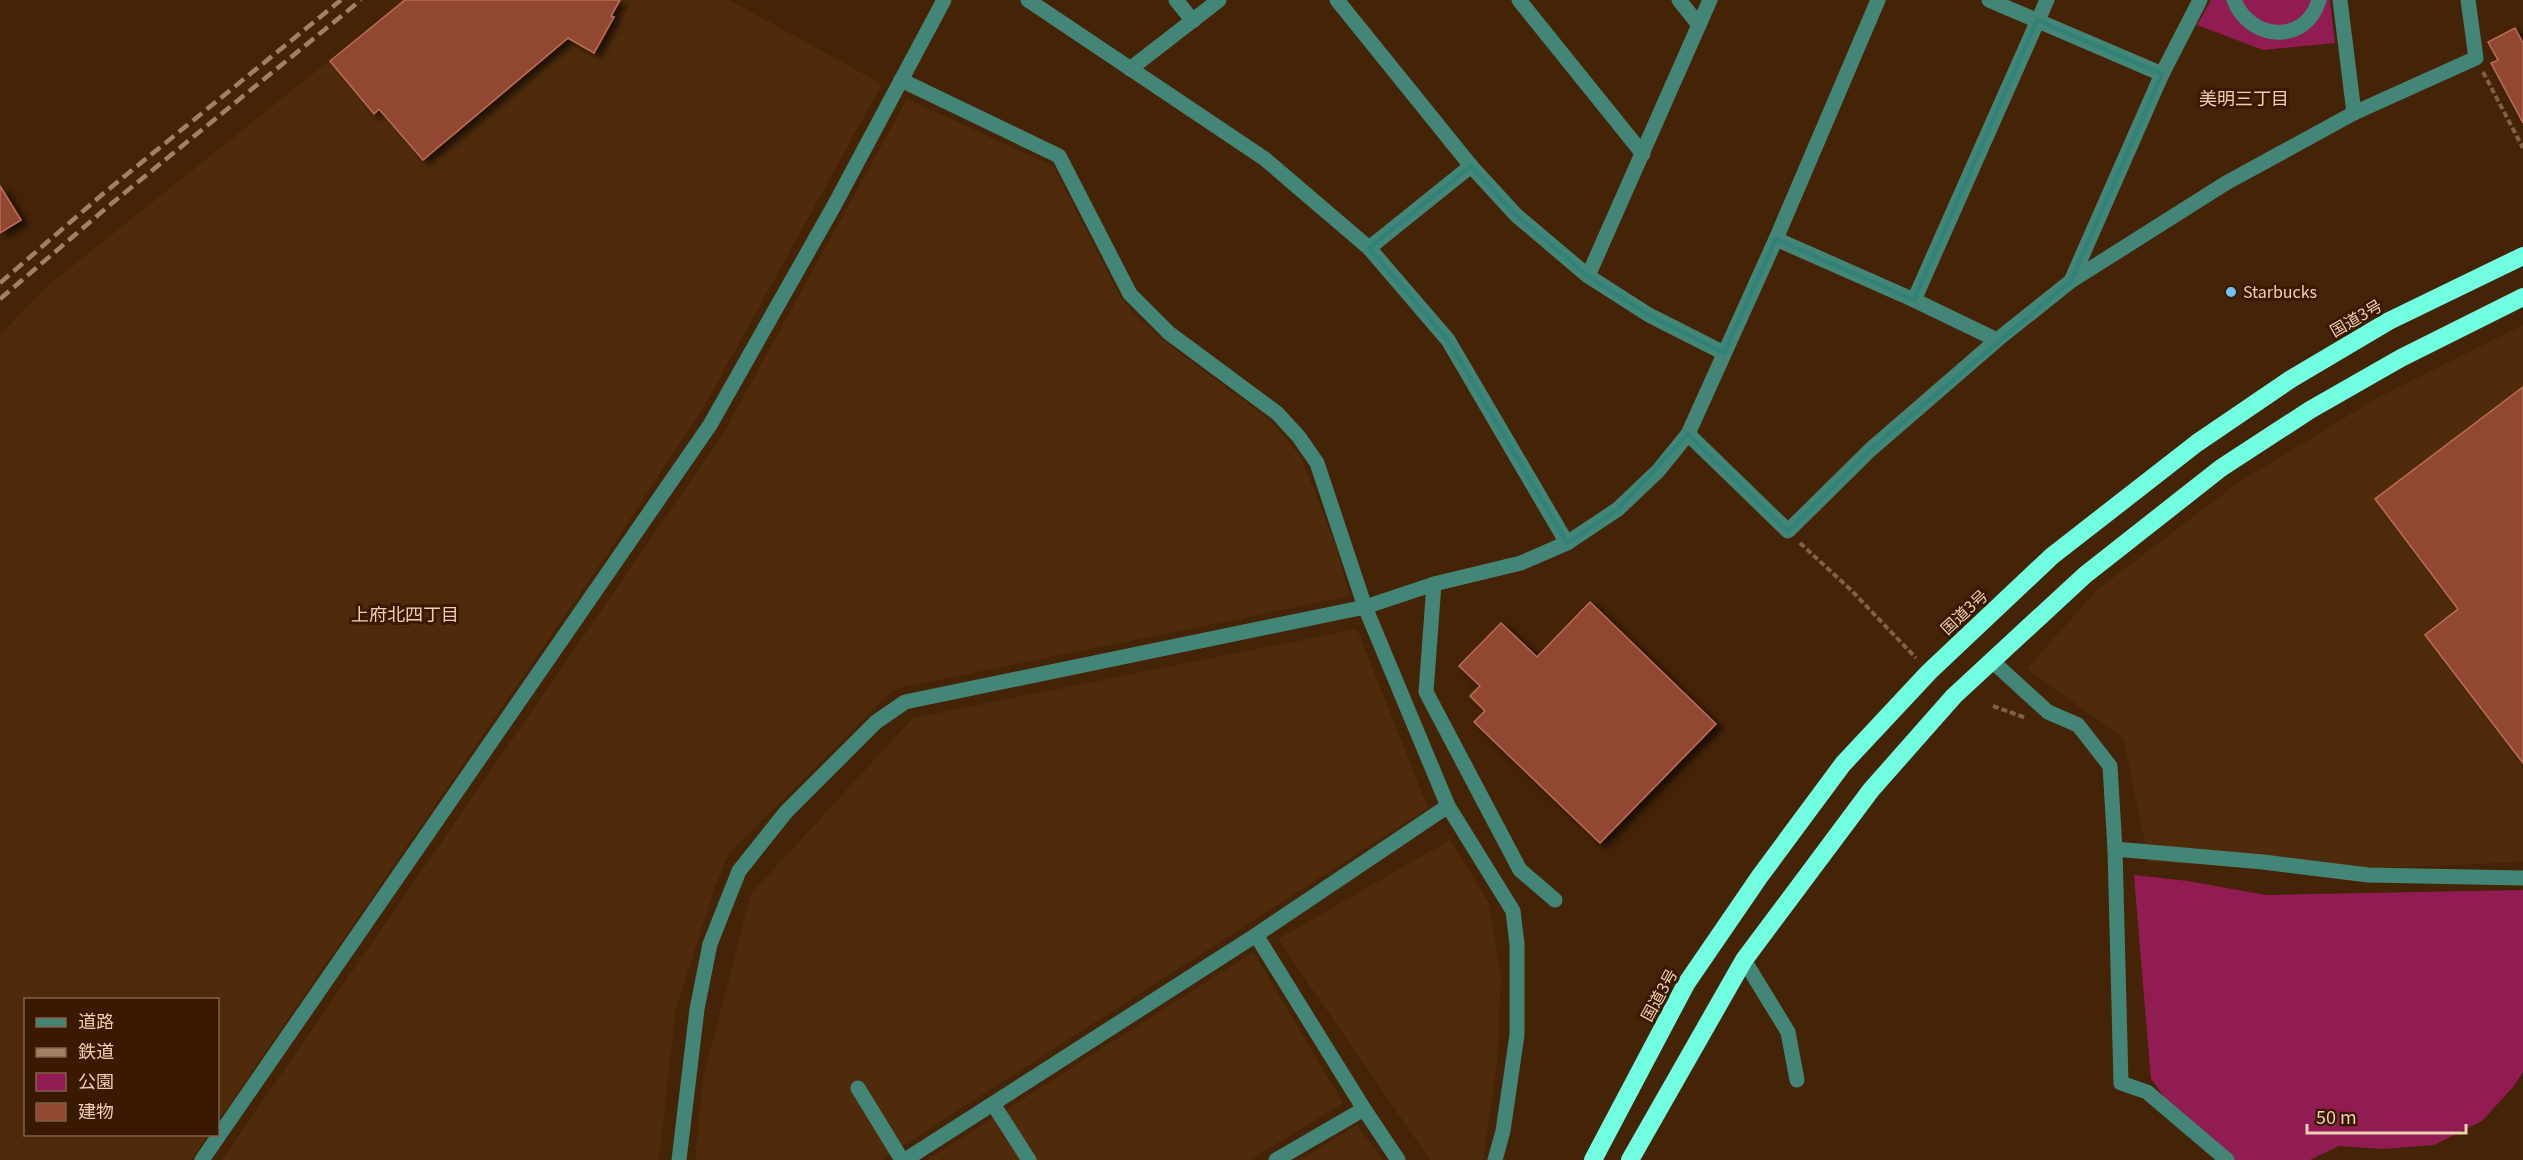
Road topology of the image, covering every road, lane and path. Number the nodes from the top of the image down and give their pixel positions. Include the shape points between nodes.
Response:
1 (944, 0) edge
2 (1028, 0) edge
3 (1176, 0) edge
4 (1219, 0) edge
5 (1337, 0) edge
6 (1519, 0) edge
7 (1679, 0) edge
8 (1710, 0) edge
9 (1878, 0) edge
10 (1989, 0) edge
11 (2047, 0) edge
12 (2200, 0) edge
13 (2234, 0) edge
14 (2319, 0) edge
15 (2340, 0) edge
16 (2468, 0) edge
17 (2037, 20) junction
18 (1193, 21) junction
19 (1699, 25) junction
20 (2476, 58) junction
21 (1130, 69) junction
22 (2162, 74) junction
23 (901, 80) junction
24 (2354, 113) junction
25 (2523, 148) edge
26 (1643, 154) junction
27 (1471, 165) junction
28 (1776, 239) junction
29 (1370, 248) junction
30 (2523, 256) edge
31 (1588, 276) junction
32 (2071, 281) junction
33 (2523, 297) edge
34 (1914, 300) junction
35 (1997, 340) junction
36 (1724, 353) junction
37 (1688, 434) junction
38 (1788, 531) junction
39 (1567, 543) junction
40 (1434, 584) junction
41 (1365, 607) junction
42 (1992, 661) junction
43 (1929, 672) junction
44 (1448, 806) junction
45 (2115, 849) junction
46 (2523, 878) edge
47 (1555, 900) dead end
48 (1256, 935) junction
49 (1744, 960) junction
50 (1797, 1080) dead end
51 (858, 1088) dead end
52 (993, 1104) junction
53 (1364, 1109) junction
54 (219, 1135) edge
55 (219, 1136) edge
56 (202, 1160) edge
57 (679, 1160) edge
58 (903, 1160) edge
59 (1029, 1160) edge
60 (1276, 1160) edge
61 (1398, 1160) edge
62 (1495, 1160) edge
63 (1593, 1160) edge
64 (1630, 1160) edge
65 (2227, 1160) edge

1 - 23 street
2 - 21 street
3 - 18 street
4 - 18 street
5 - 27 street
6 - 26 street
7 - 19 street
8 - 19 street
9 - 28 street
10 - 17 street
11 - 17 street
12 - 22 street
13 - 14 street via 2248,23 2276,33 2302,25
15 - 24 street
16 - 20 street
17 - 22 street
17 - 34 street
18 - 21 street
19 - 26 street
20 - 24 street
20 - 25 path
21 - 29 street via 1265,159
22 - 32 street
23 - 41 street via 1059,156 1130,294 1169,333 1277,413 1317,463
23 - 54 street via 710,425
24 - 32 street via 2226,183
26 - 31 street
27 - 29 street
27 - 31 street via 1516,215
28 - 34 street
28 - 36 street
29 - 39 street via 1448,340
30 - 43 highway, 国道3号 via 2389,321 2291,379 2197,443 2052,556
31 - 36 street via 1649,315
32 - 35 street
33 - 42 highway via 2401,358 2220,468 2085,575
34 - 35 street
35 - 38 street via 1870,450
36 - 37 street
37 - 38 street
37 - 39 street via 1658,471 1618,509
38 - 43 path
39 - 40 street via 1521,563
40 - 41 street
40 - 47 street via 1426,692 1520,870
41 - 44 street
41 - 57 street via 905,702 876,722 786,812 739,871 710,944 697,1009
42 - 45 street via 2048,712 2078,724 2110,766
42 - 49 highway via 1954,696 1871,790
43 - 63 highway, 国道3号 via 1843,764 1760,876 1686,984
44 - 48 street
44 - 62 street via 1513,911 1517,1035
45 - 46 street via 2263,861 2367,875
45 - 65 street via 2121,1083 2146,1092
48 - 52 street
48 - 53 street
49 - 50 street via 1788,1032
49 - 64 highway
51 - 58 street
52 - 58 street
52 - 59 street
53 - 60 street
53 - 61 street
55 - 56 street

